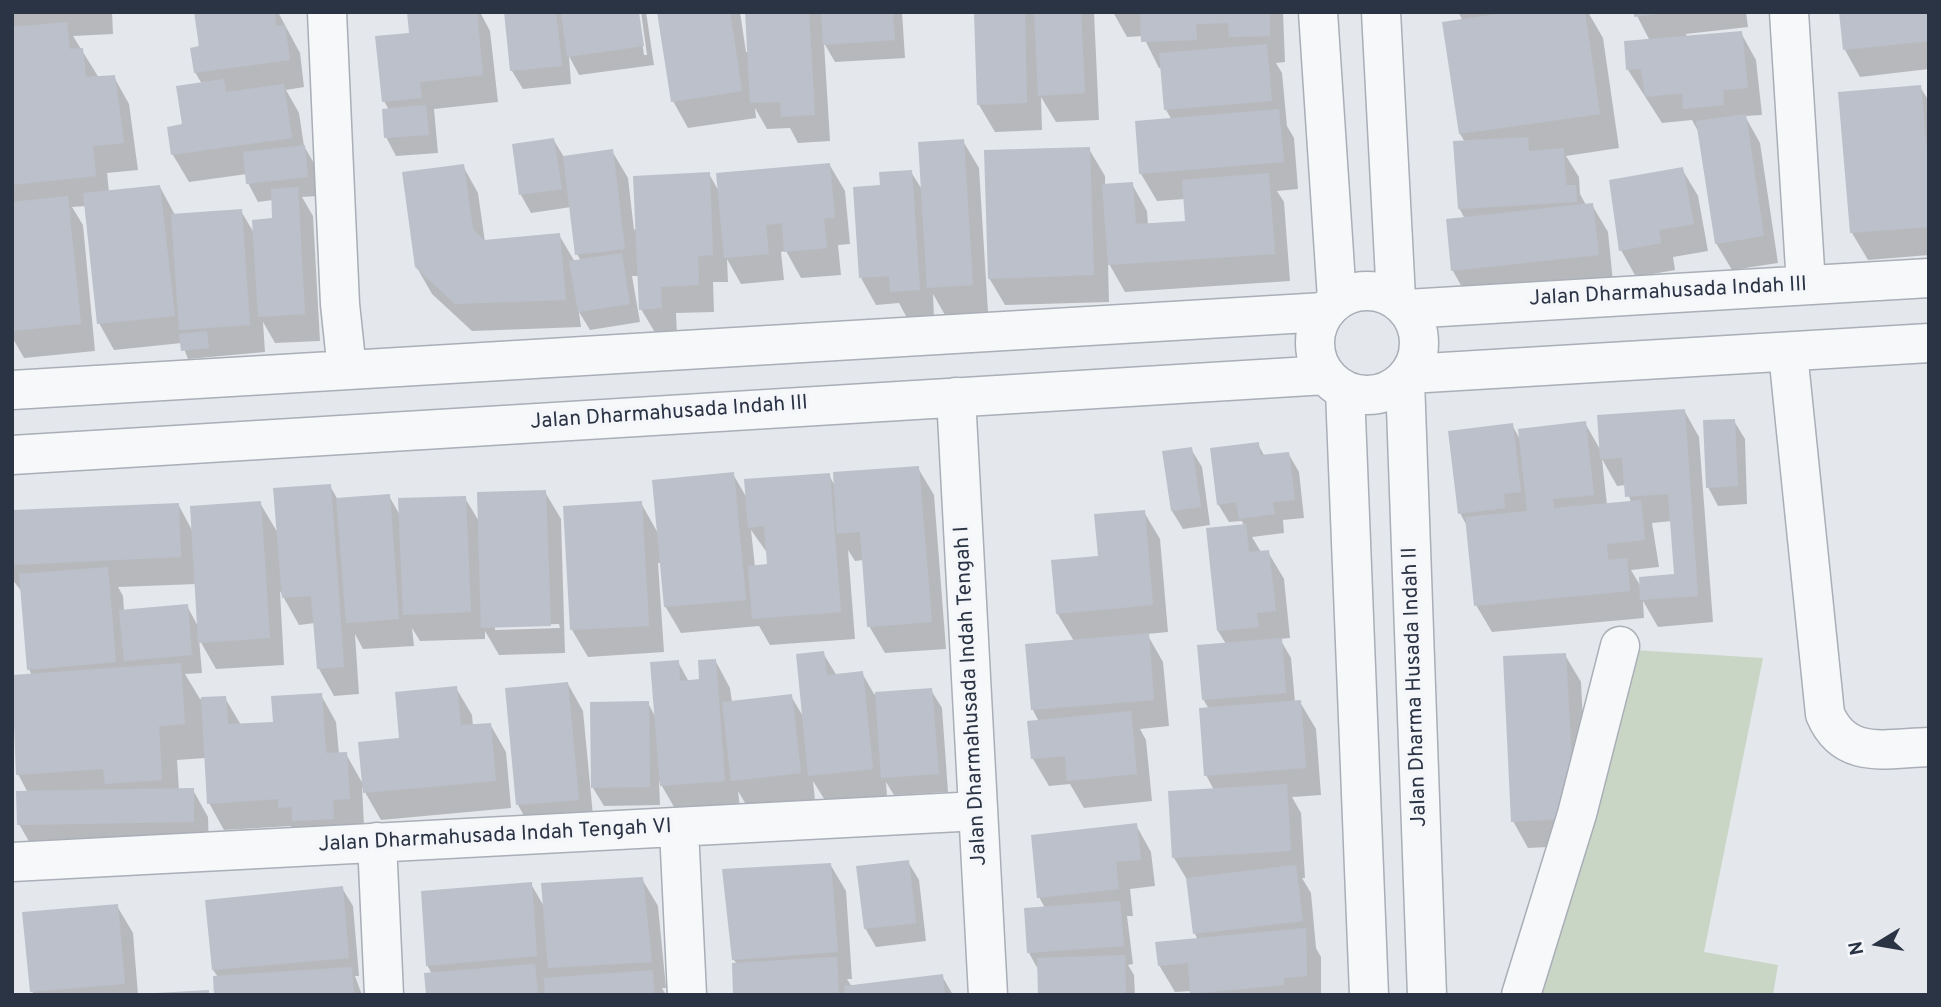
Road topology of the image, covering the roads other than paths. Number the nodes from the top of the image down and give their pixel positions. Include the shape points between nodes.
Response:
1 (327, 12) edge
2 (1318, 12) edge
3 (1381, 12) edge
4 (1789, 12) edge
5 (1929, 278) edge
6 (1806, 285) junction
7 (1402, 303) junction
8 (1330, 306) junction
9 (1929, 343) edge
10 (1788, 353) junction
11 (347, 370) junction
12 (1407, 377) junction
13 (1335, 383) junction
14 (12, 390) edge
15 (956, 397) junction
16 (12, 455) edge
17 (1620, 646) dead end
18 (1929, 747) edge
19 (978, 811) junction
20 (679, 830) junction
21 (377, 842) junction
22 (12, 862) edge
23 (384, 995) edge
24 (687, 995) edge
25 (988, 995) edge
26 (1369, 995) edge
27 (1427, 995) edge
28 (1521, 995) edge

1 - 11 street
2 - 8 street
3 - 7 street
4 - 6 street
5 - 6 street, Jalan Dharmahusada Indah III
6 - 7 street, Jalan Dharmahusada Indah III
7 - 8 street via 1377,290 1356,291
7 - 12 street via 1417,324 1420,341
8 - 11 street
8 - 13 street via 1317,327 1315,344 1318,360
9 - 10 street
10 - 12 street
10 - 18 street via 1825,714 1837,737 1856,747
11 - 14 street
12 - 13 street via 1395,388 1370,396
12 - 27 street, Jalan Dharma Husada Indah II
13 - 15 street, Jalan Dharmahusada Indah III
13 - 26 street
15 - 16 street, Jalan Dharmahusada Indah III
15 - 19 street, Jalan Dharmahusada Indah Tengah I
17 - 28 street via 1577,814
19 - 20 street, Jalan Dharmahusada Indah Tengah VI
19 - 25 street, Jalan Dharmahusada Indah Tengah I
20 - 21 street, Jalan Dharmahusada Indah Tengah VI
20 - 24 street
21 - 22 street, Jalan Dharmahusada Indah Tengah VI
21 - 23 street

